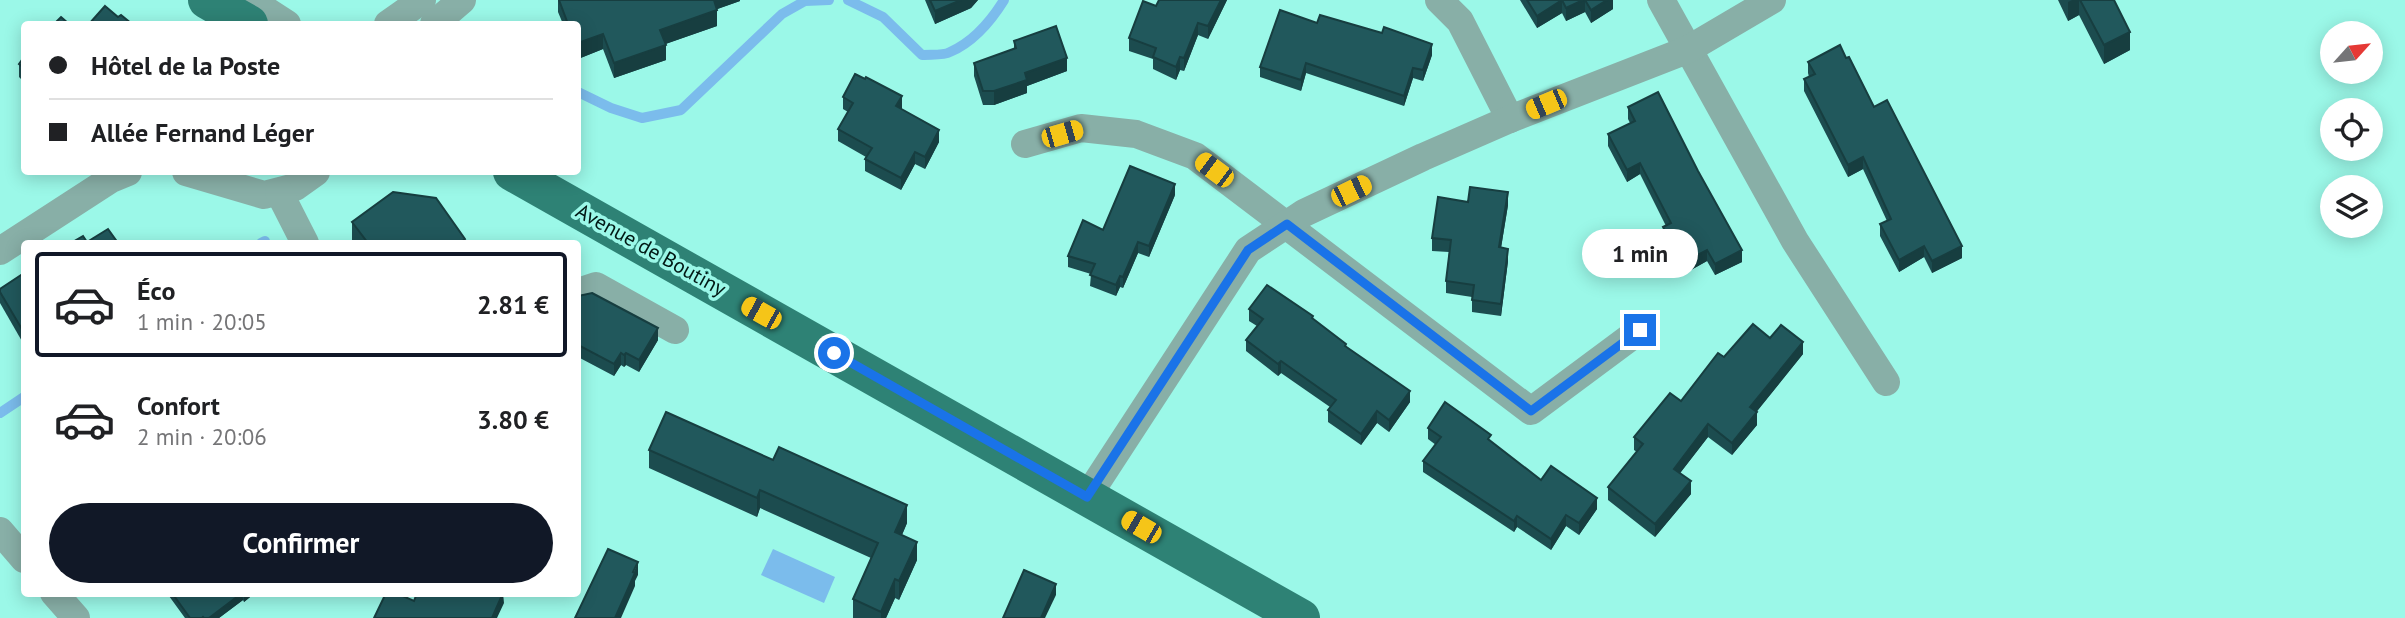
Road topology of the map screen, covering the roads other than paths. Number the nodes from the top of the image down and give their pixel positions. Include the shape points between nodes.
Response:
1 (207, 0) edge
2 (250, 0) edge
3 (422, 0) edge
4 (462, 0) edge
5 (1439, 0) edge
6 (1661, 0) edge
7 (1772, 0) edge
8 (244, 21) edge
9 (282, 21) edge
10 (392, 21) edge
11 (438, 21) edge
12 (1687, 50) junction
13 (1510, 119) junction
14 (1025, 144) dead end
15 (121, 175) edge
16 (196, 175) edge
17 (312, 175) edge
18 (517, 175) edge
19 (279, 192) junction
20 (1287, 224) junction
21 (303, 240) edge
22 (0, 251) edge
23 (581, 291) edge
24 (675, 330) dead end
25 (1640, 330) dead end
26 (1886, 382) dead end
27 (1087, 497) junction
28 (0, 531) edge
29 (21, 556) edge
30 (58, 597) edge
31 (76, 618) edge
32 (1301, 618) edge

1 - 8 main road
2 - 9 street
3 - 10 street
4 - 11 street
5 - 13 street via 1460,21
6 - 12 street
7 - 12 street
12 - 13 street
12 - 26 street via 1795,241
13 - 20 street
14 - 20 street via 1081,128 1136,134 1195,156
15 - 22 street
16 - 19 street via 264,195
17 - 19 street
18 - 27 main road, Avenue de Boutiny
19 - 21 street
20 - 25 street via 1531,411
20 - 27 street via 1248,250
23 - 24 street via 596,286
27 - 32 main road, Avenue de Boutiny
28 - 29 street
30 - 31 street

